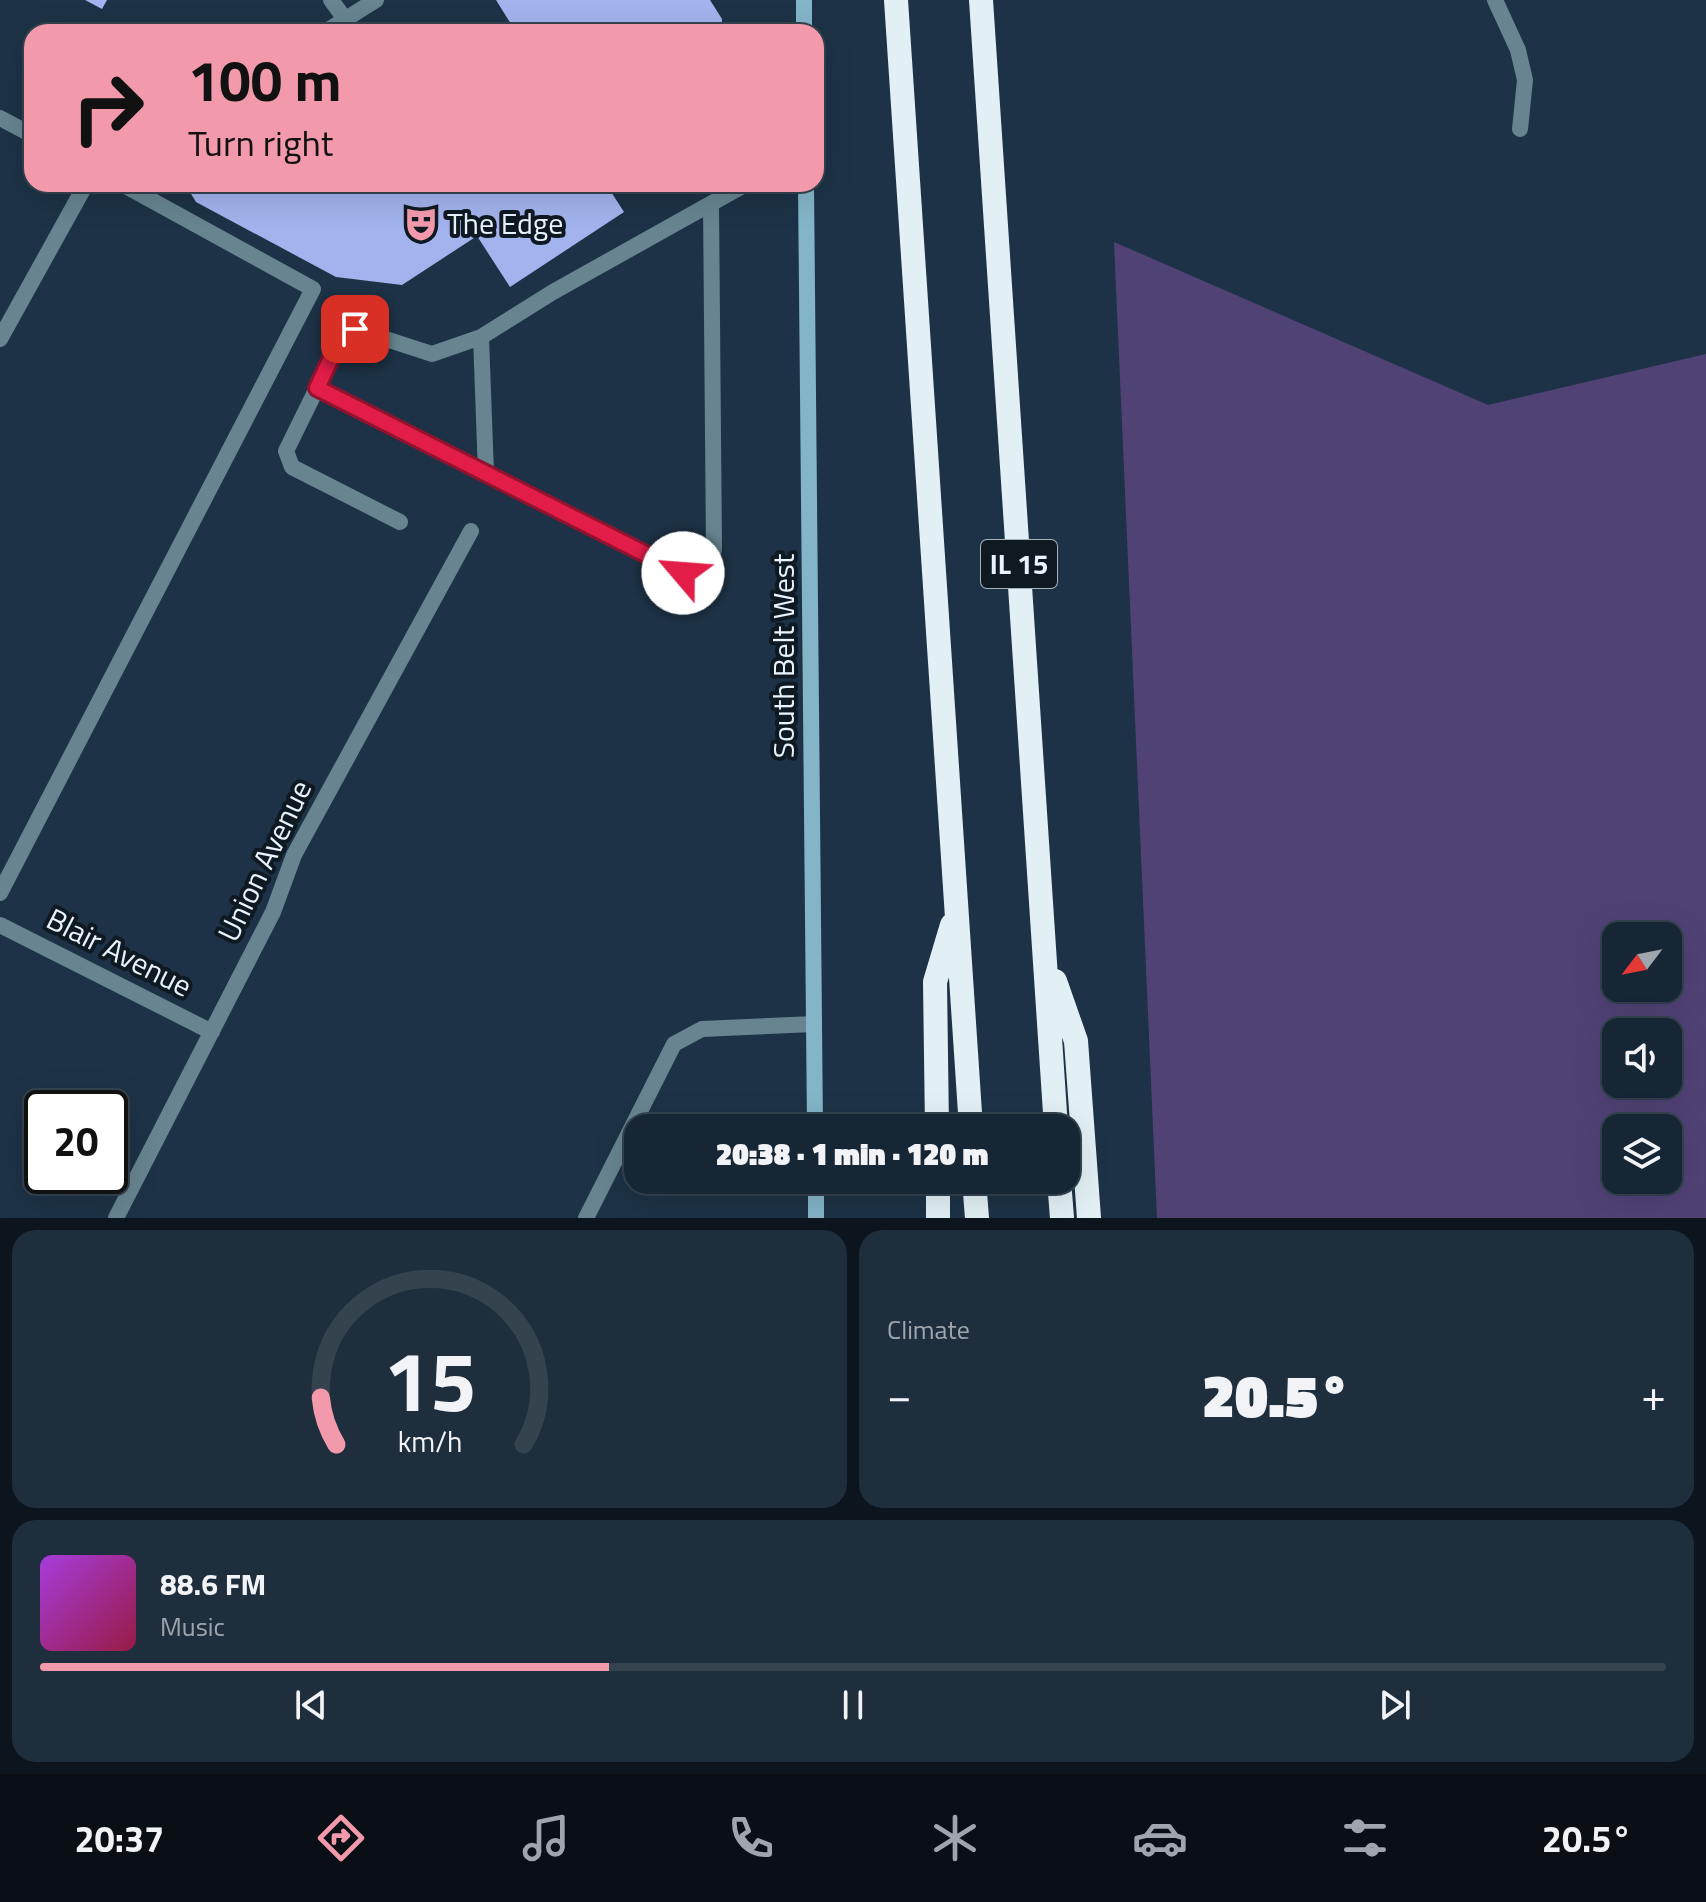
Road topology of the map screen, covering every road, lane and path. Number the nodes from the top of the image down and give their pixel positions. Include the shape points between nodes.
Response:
1 (331, 0) edge
2 (376, 0) edge
3 (804, 0) edge
4 (896, 0) edge
5 (981, 0) edge
6 (1495, 0) edge
7 (345, 19) junction
8 (337, 24) edge
9 (804, 24) edge
10 (0, 118) edge
11 (1520, 129) dead end
12 (24, 131) edge
13 (82, 192) edge
14 (137, 192) edge
15 (732, 192) edge
16 (806, 192) edge
17 (711, 204) junction
18 (481, 337) junction
19 (0, 339) edge
20 (317, 388) junction
21 (486, 473) junction
22 (400, 522) dead end
23 (471, 531) dead end
24 (0, 893) edge
25 (957, 911) junction
26 (0, 925) edge
27 (1044, 952) junction
28 (814, 1024) junction
29 (212, 1032) junction
30 (815, 1114) edge
31 (937, 1114) edge
32 (970, 1114) edge
33 (1055, 1114) edge
34 (816, 1194) edge
35 (938, 1194) edge
36 (975, 1194) edge
37 (1060, 1194) edge
38 (116, 1218) edge
39 (586, 1218) edge
40 (816, 1218) edge
41 (938, 1218) edge
42 (977, 1218) edge
43 (1062, 1218) edge
44 (1089, 1218) edge

1 - 7 street
2 - 7 street
3 - 9 main road
4 - 25 highway
5 - 27 highway, IL 15
6 - 11 street via 1525,80
7 - 8 street
10 - 12 street
13 - 19 street
14 - 24 street via 313,289
15 - 17 street
16 - 28 main road, South Belt West
17 - 18 street
17 - 21 street via 714,550 708,565 698,573 683,573
18 - 20 street via 432,354 355,329 340,339
18 - 21 street
20 - 21 street
20 - 22 street via 286,451 292,467
23 - 29 street, Union Avenue via 294,855 273,912
25 - 31 highway via 935,982
25 - 32 highway
26 - 29 street, Blair Avenue
27 - 33 highway, IL 15
27 - 44 highway via 1076,1041
28 - 30 main road, South Belt West
28 - 39 street via 702,1029 674,1044
29 - 38 street, Union Avenue
34 - 40 main road
35 - 41 highway
36 - 42 highway
37 - 43 highway

